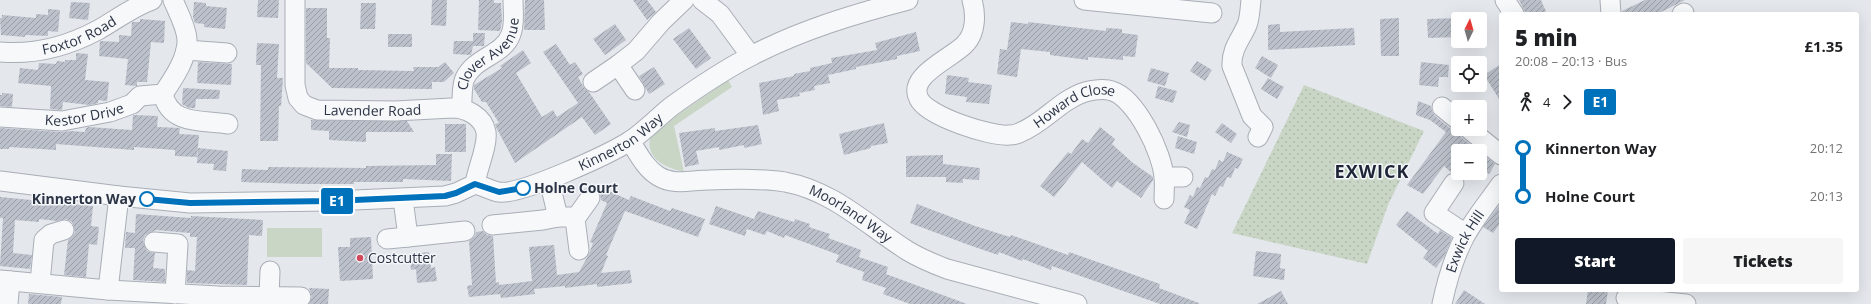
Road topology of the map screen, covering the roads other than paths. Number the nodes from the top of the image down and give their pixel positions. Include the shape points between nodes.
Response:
1 (152, 0) edge
2 (173, 0) edge
3 (296, 0) edge
4 (513, 0) edge
5 (684, 0) edge
6 (702, 0) edge
7 (908, 0) edge
8 (972, 0) edge
9 (1084, 0) edge
10 (1251, 0) edge
11 (1505, 0) edge
12 (1610, 0) edge
13 (1113, 1) edge
14 (1513, 12) edge
15 (1611, 12) edge
16 (1212, 13) dead end
17 (186, 50) junction
18 (0, 52) edge
19 (227, 53) dead end
20 (751, 56) junction
21 (618, 65) junction
22 (593, 82) dead end
23 (635, 90) dead end
24 (163, 94) junction
25 (1442, 107) dead end
26 (461, 108) junction
27 (1451, 114) edge
28 (0, 117) edge
29 (228, 124) dead end
30 (1266, 129) dead end
31 (1478, 136) edge
32 (630, 141) junction
33 (1499, 153) edge
34 (1164, 177) junction
35 (1183, 177) dead end
36 (0, 180) edge
37 (549, 180) junction
38 (475, 184) junction
39 (1454, 184) dead end
40 (1499, 187) edge
41 (119, 196) junction
42 (403, 198) junction
43 (590, 198) dead end
44 (1164, 200) dead end
45 (567, 218) junction
46 (492, 225) dead end
47 (64, 230) dead end
48 (465, 231) dead end
49 (1466, 234) junction
50 (408, 237) junction
51 (387, 239) dead end
52 (154, 242) dead end
53 (579, 250) dead end
54 (270, 271) dead end
55 (5, 281) edge
56 (40, 283) junction
57 (108, 290) junction
58 (175, 294) junction
59 (269, 297) junction
60 (301, 297) dead end
61 (1626, 297) edge
62 (8, 304) edge
63 (1078, 304) edge
64 (1442, 304) edge
65 (1686, 304) edge

1 - 18 street, Foxtor Road via 97,30 53,48
2 - 17 street via 185,30
3 - 26 street, Lavender Road via 296,85 298,98 304,105 317,110 395,111
4 - 26 street, Clover Avenue via 512,33 501,48 468,72 463,85
5 - 21 street via 636,51
6 - 20 street via 720,14
7 - 20 street, Kinnerton Way via 832,21
8 - 34 street, Howard Close via 974,19 971,36 966,44 924,74 918,88 918,98 930,109 954,122 1012,140 1069,99 1083,93 1111,90 1129,102 1145,125 1152,138
9 - 13 street
10 - 30 street via 1247,24 1234,47 1232,66 1252,116
11 - 14 street
12 - 15 street
13 - 16 street
17 - 19 street
17 - 24 street
20 - 32 street, Kinnerton Way via 673,106
21 - 22 street
21 - 23 street
24 - 28 street, Kestor Drive via 140,96 132,104 110,112 62,121
24 - 29 street via 170,110 179,118
25 - 27 street
26 - 38 street via 475,115 486,132
31 - 33 street
32 - 37 street, Kinnerton Way
32 - 63 street, Moorland Way via 646,165 657,176 665,179 677,183 708,180 785,182 822,193 928,262
34 - 35 street
34 - 44 street, Howard Close
36 - 41 street
37 - 38 street, Kinnerton Way via 499,192
37 - 45 street
38 - 42 street via 445,196
39 - 49 street via 1434,214
40 - 49 street, Exwick Hill
41 - 42 street via 190,203
41 - 57 street
42 - 50 street
43 - 45 street
45 - 46 street
45 - 53 street
47 - 56 street via 51,234 44,240
48 - 50 street
49 - 64 street, Exwick Hill via 1451,267
50 - 51 street
52 - 58 street via 178,244
54 - 59 street
55 - 56 street
55 - 62 street
56 - 57 street
57 - 58 street
58 - 59 street
59 - 60 street
61 - 65 street

